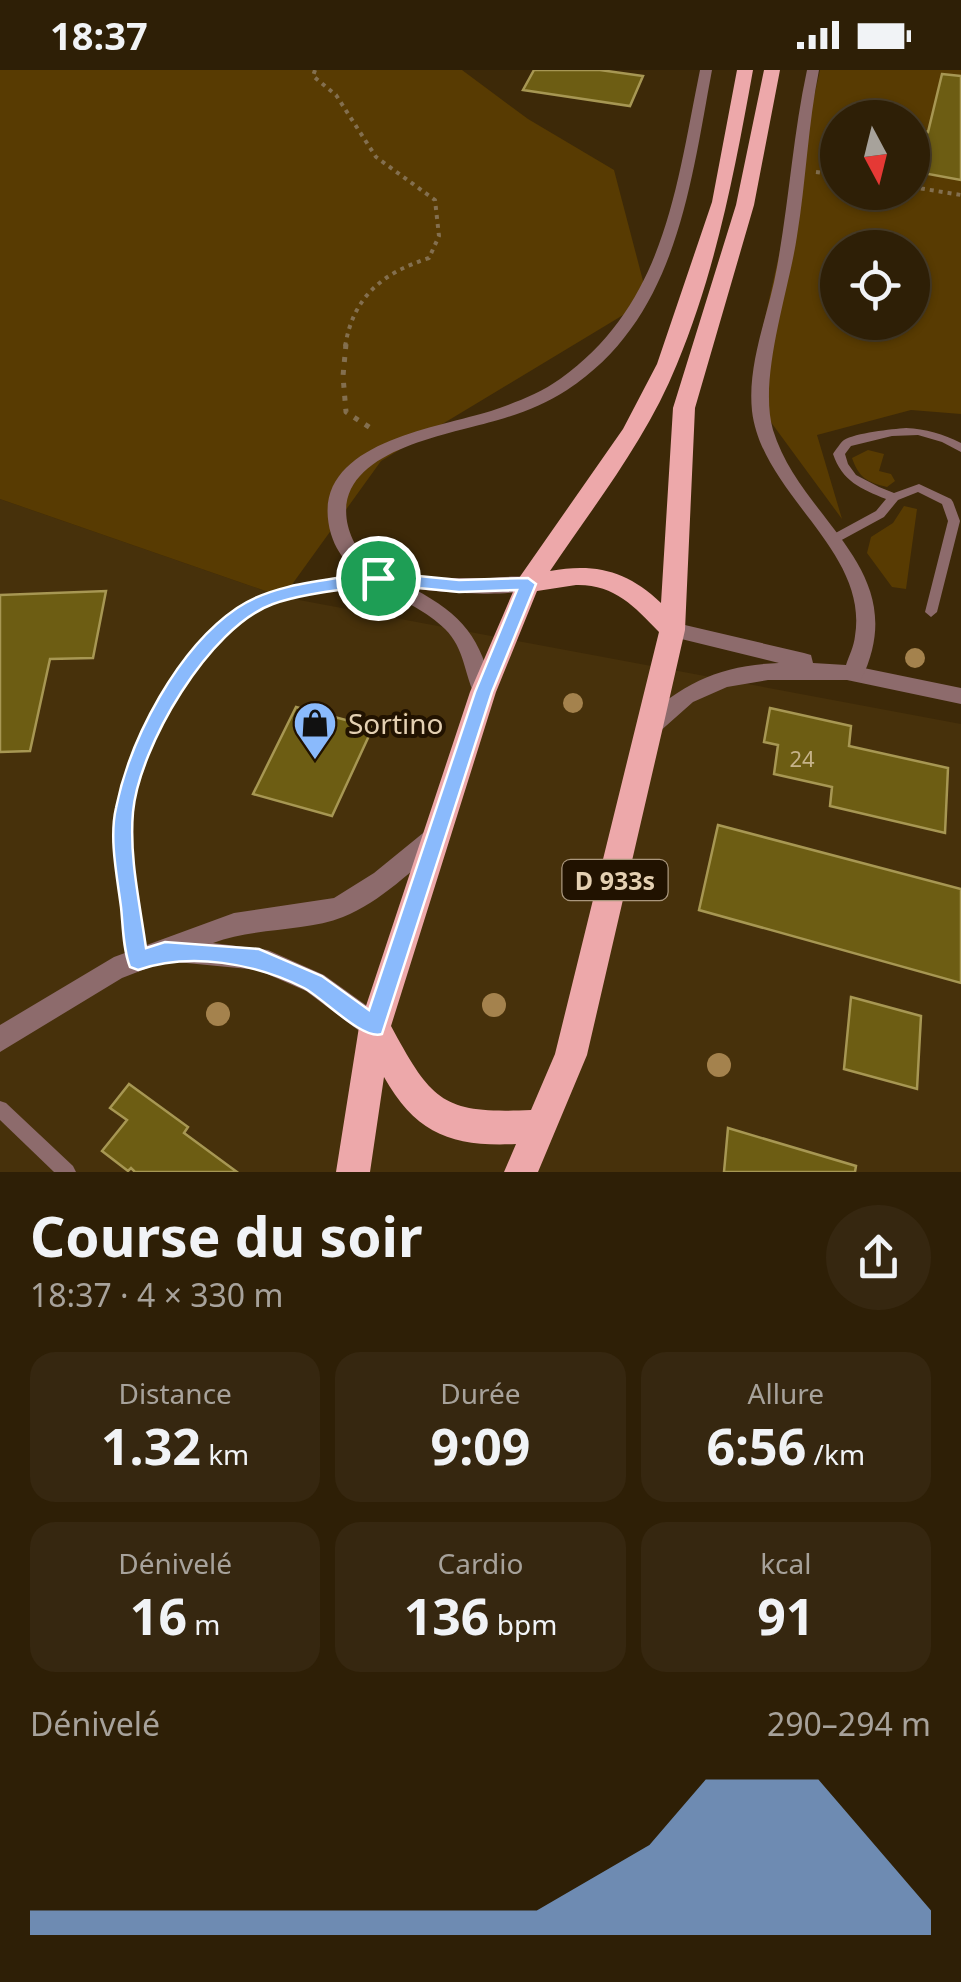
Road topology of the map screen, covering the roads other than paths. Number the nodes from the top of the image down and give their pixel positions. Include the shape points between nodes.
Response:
1 (706, 70) edge
2 (745, 70) edge
3 (772, 70) edge
4 (813, 70) edge
5 (961, 448) edge
6 (894, 497) junction
7 (834, 539) junction
8 (378, 578) junction
9 (528, 584) junction
10 (930, 612) dead end
11 (672, 630) junction
12 (854, 674) junction
13 (483, 692) junction
14 (961, 696) edge
15 (650, 727) junction
16 (438, 835) junction
17 (165, 951) junction
18 (138, 961) junction
19 (374, 1026) junction
20 (0, 1039) edge
21 (0, 1109) edge
22 (541, 1126) junction
23 (67, 1172) edge
24 (354, 1172) edge
25 (521, 1172) edge

1 - 8 street via 680,207 644,304 618,338 586,369 542,395 413,438 348,476 336,500 337,524 348,550
2 - 9 main road via 721,202 667,364 633,431
3 - 11 main road, D 933s via 745,205 684,408
4 - 7 street via 759,400 778,462
5 - 6 lane via 934,432 847,442 839,454 844,472
6 - 7 lane via 880,514
6 - 10 lane via 919,488 947,502 954,521
7 - 12 street via 865,591 866,647
8 - 9 street
8 - 13 street via 446,618 470,648
8 - 18 lane via 270,598 245,610 207,641 170,693 124,810
9 - 11 main road via 588,574 617,580
9 - 13 main road
11 - 12 street
11 - 15 main road, D 933s
12 - 14 street
12 - 15 street via 778,669 729,678 685,697
13 - 16 main road
15 - 22 main road, D 933s via 589,994
16 - 17 street via 338,908 234,924
16 - 19 main road
17 - 18 street
17 - 19 street via 259,958 315,983
18 - 20 street via 57,1001
19 - 22 main road via 416,1102 438,1118 472,1128
19 - 24 main road
21 - 23 lane
22 - 25 main road, D 933s

